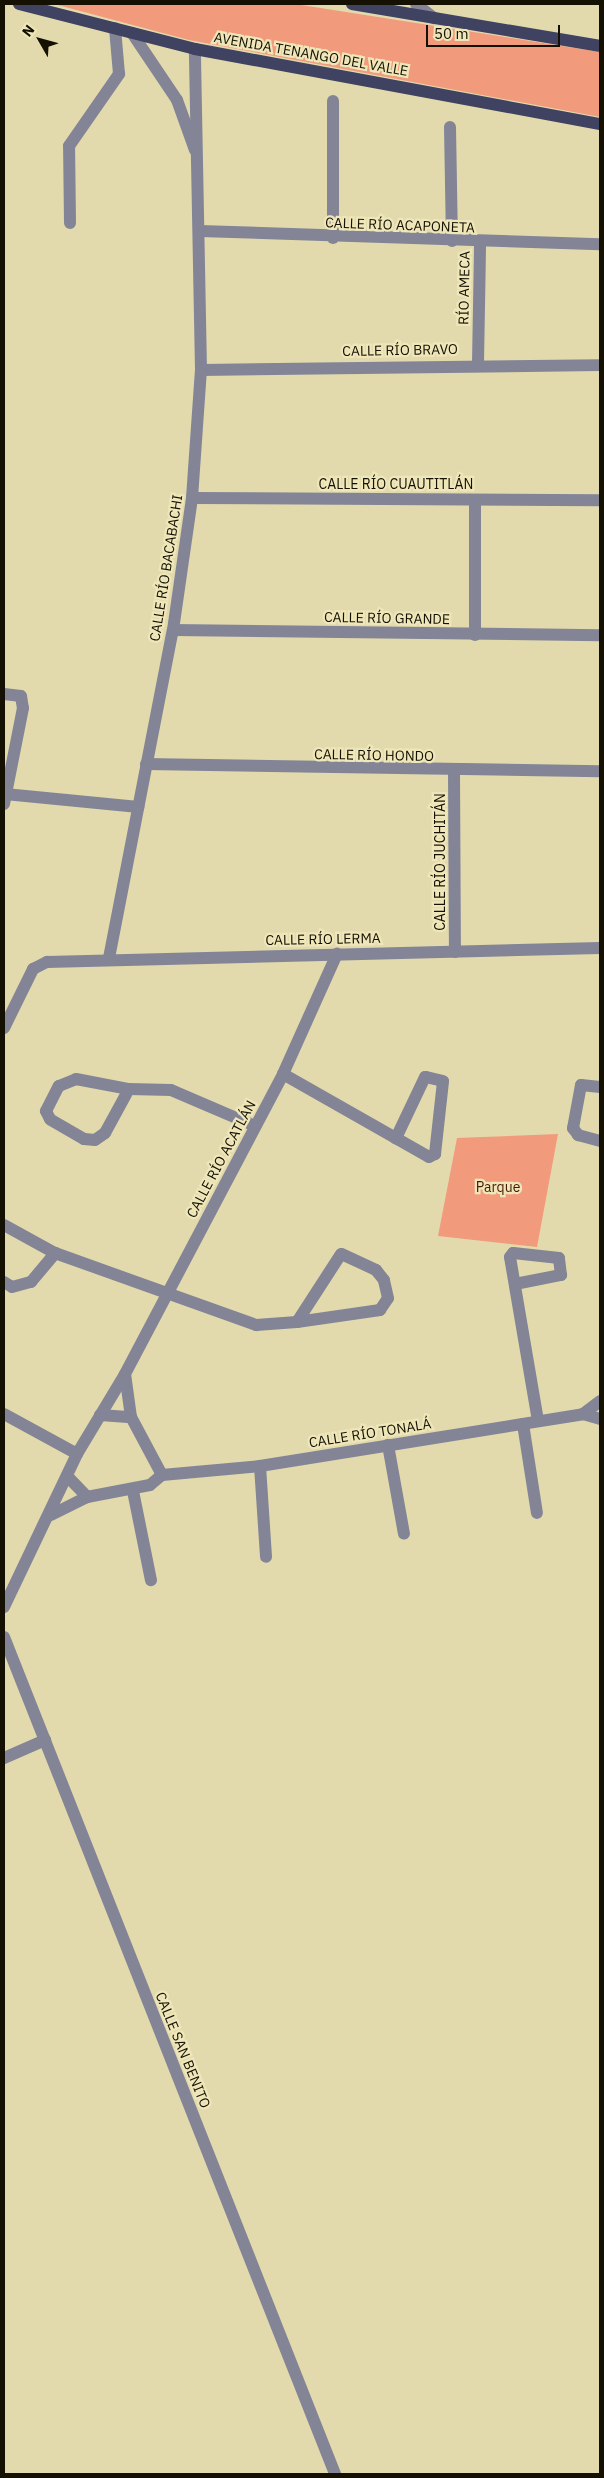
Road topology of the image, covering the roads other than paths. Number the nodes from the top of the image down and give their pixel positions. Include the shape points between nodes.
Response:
1 (19, 4) edge
2 (352, 4) edge
3 (416, 4) edge
4 (434, 18) junction
5 (115, 28) junction
6 (132, 33) junction
7 (600, 46) edge
8 (195, 49) junction
9 (333, 101) dead end
10 (600, 124) edge
11 (450, 127) dead end
12 (200, 176) junction
13 (70, 223) dead end
14 (200, 232) junction
15 (333, 238) junction
16 (452, 240) junction
17 (480, 243) junction
18 (600, 244) edge
19 (478, 363) junction
20 (600, 366) edge
21 (201, 370) junction
22 (192, 498) junction
23 (475, 500) junction
24 (600, 500) edge
25 (173, 630) junction
26 (475, 635) junction
27 (600, 635) edge
28 (4, 694) edge
29 (146, 764) junction
30 (600, 771) edge
31 (454, 772) junction
32 (4, 799) edge
33 (138, 807) junction
34 (600, 948) edge
35 (455, 952) junction
36 (337, 954) junction
37 (109, 958) junction
38 (4, 1028) edge
39 (283, 1074) junction
40 (600, 1087) edge
41 (129, 1089) junction
42 (255, 1126) junction
43 (396, 1138) junction
44 (600, 1141) edge
45 (4, 1226) edge
46 (55, 1253) junction
47 (4, 1282) edge
48 (515, 1284) dead end
49 (168, 1292) junction
50 (297, 1322) junction
51 (125, 1374) junction
52 (600, 1401) edge
53 (4, 1414) edge
54 (583, 1414) junction
55 (100, 1415) junction
56 (131, 1417) junction
57 (600, 1418) edge
58 (538, 1421) junction
59 (522, 1424) junction
60 (388, 1445) junction
61 (77, 1454) junction
62 (260, 1466) junction
63 (162, 1475) junction
64 (68, 1476) junction
65 (133, 1490) junction
66 (87, 1497) junction
67 (537, 1513) dead end
68 (50, 1515) junction
69 (404, 1534) dead end
70 (266, 1557) dead end
71 (151, 1580) dead end
72 (4, 1607) edge
73 (4, 1637) edge
74 (45, 1740) junction
75 (4, 1758) edge
76 (335, 2474) edge

1 - 5 main road, AVENIDA TENANGO DEL VALLE
2 - 4 main road
3 - 4 street
4 - 7 main road
5 - 6 main road, AVENIDA TENANGO DEL VALLE
5 - 13 street via 119,74 69,146
6 - 8 main road, AVENIDA TENANGO DEL VALLE
6 - 12 street, CALLE RÍO BACABACHI via 177,100
8 - 10 main road, AVENIDA TENANGO DEL VALLE
8 - 12 street, CALLE RÍO BACABACHI
9 - 15 street
11 - 16 street
12 - 14 street, CALLE RÍO BACABACHI
14 - 15 street, CALLE RÍO ACAPONETA
14 - 21 street, CALLE RÍO BACABACHI
15 - 16 street, CALLE RÍO ACAPONETA
16 - 17 street, CALLE RÍO ACAPONETA
17 - 18 street, CALLE RÍO ACAPONETA
17 - 19 street, RÍO AMECA
19 - 20 street, CALLE RÍO BRAVO
19 - 21 street, CALLE RÍO BRAVO
21 - 22 street, CALLE RÍO BACABACHI
22 - 23 street, CALLE RÍO CUAUTITLÁN
22 - 25 street, CALLE RÍO BACABACHI
23 - 24 street, CALLE RÍO CUAUTITLÁN
23 - 26 street
25 - 26 street, CALLE RÍO GRANDE
25 - 29 street, CALLE RÍO BACABACHI
26 - 27 street, CALLE RÍO GRANDE
28 - 32 street via 21,696 23,708
29 - 31 street, CALLE RÍO HONDO
29 - 33 street, CALLE RÍO BACABACHI
30 - 31 street, CALLE RÍO HONDO
31 - 35 street, CALLE RÍO JUCHITÁN
32 - 33 street
33 - 37 street, CALLE RÍO BACABACHI
34 - 35 street, CALLE RÍO LERMA
35 - 36 street, CALLE RÍO LERMA
36 - 37 street, CALLE RÍO LERMA
36 - 39 street, CALLE RÍO ACATLÁN
37 - 38 street, CALLE RÍO LERMA via 46,962 33,969
39 - 42 street, CALLE RÍO ACATLÁN
39 - 43 street
40 - 44 street via 587,1084 579,1090 574,1132
41 - 41 street via 104,1133 95,1140 84,1139 58,1124 46,1111 46,1103 66,1081
41 - 42 street via 171,1090
42 - 49 street, CALLE RÍO ACATLÁN
43 - 43 street via 425,1077 444,1081 433,1157
45 - 46 street
46 - 47 street via 31,1282 12,1287
46 - 49 street
48 - 58 street
49 - 50 street via 233,1320 256,1325
49 - 51 street, CALLE RÍO ACATLÁN
50 - 50 street via 341,1254 376,1270 384,1280 388,1298 380,1310
51 - 55 street, CALLE RÍO ACATLÁN
51 - 56 street
52 - 54 street, CALLE RÍO TONALÁ
53 - 61 street
54 - 57 street, CALLE RÍO TONALÁ
54 - 58 street, CALLE RÍO TONALÁ
55 - 56 street
55 - 61 street, CALLE RÍO ACATLÁN
56 - 63 street
58 - 59 street, CALLE RÍO TONALÁ
59 - 60 street, CALLE RÍO TONALÁ
59 - 67 street
60 - 62 street, CALLE RÍO TONALÁ
60 - 69 street
61 - 64 street, CALLE RÍO ACATLÁN
62 - 63 street, CALLE RÍO TONALÁ
62 - 70 street
63 - 65 street via 150,1485
64 - 66 street
64 - 68 street, CALLE RÍO ACATLÁN
65 - 66 street
65 - 71 street
66 - 68 street
68 - 72 street, CALLE RÍO ACATLÁN
73 - 74 street, CALLE SAN BENITO
74 - 75 street
74 - 76 street, CALLE SAN BENITO

